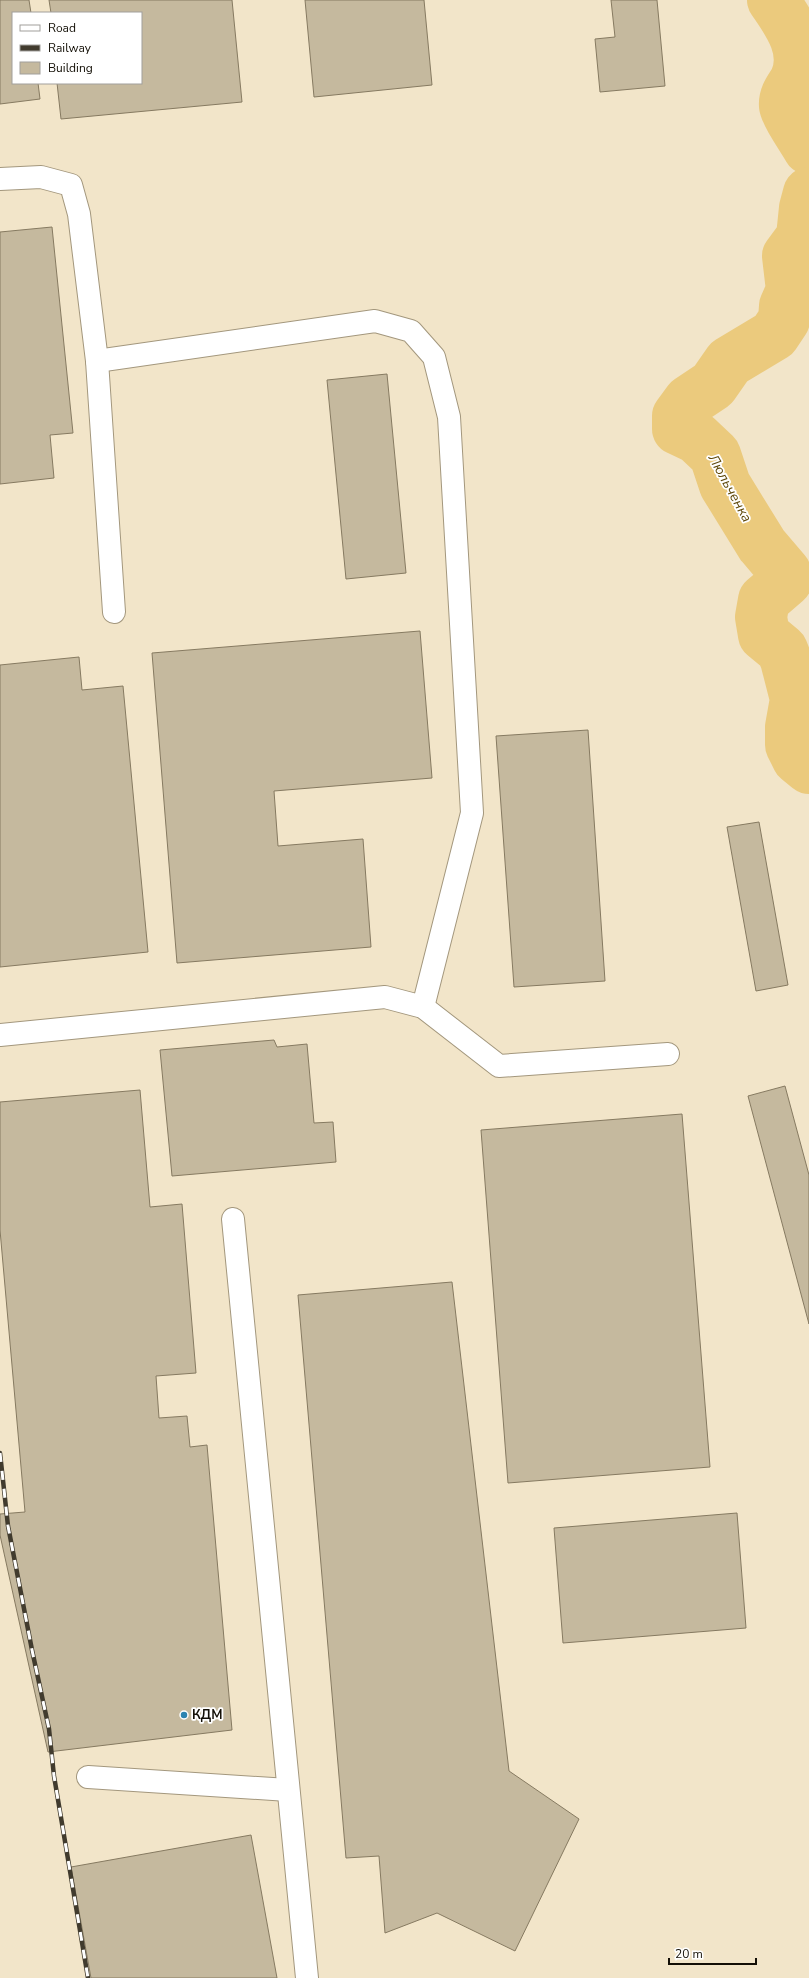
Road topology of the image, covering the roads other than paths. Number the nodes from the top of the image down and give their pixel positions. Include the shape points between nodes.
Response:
1 (0, 179) edge
2 (97, 361) junction
3 (114, 612) dead end
4 (423, 1007) junction
5 (0, 1035) edge
6 (668, 1054) dead end
7 (233, 1219) dead end
8 (88, 1777) dead end
9 (288, 1790) junction
10 (306, 1978) edge

1 - 2 lane via 41,177 70,186 79,214
2 - 3 lane
2 - 4 lane via 375,321 410,331 434,357 449,417 472,813
4 - 5 lane via 384,997
4 - 6 lane via 498,1066
7 - 9 lane
8 - 9 lane
9 - 10 lane

